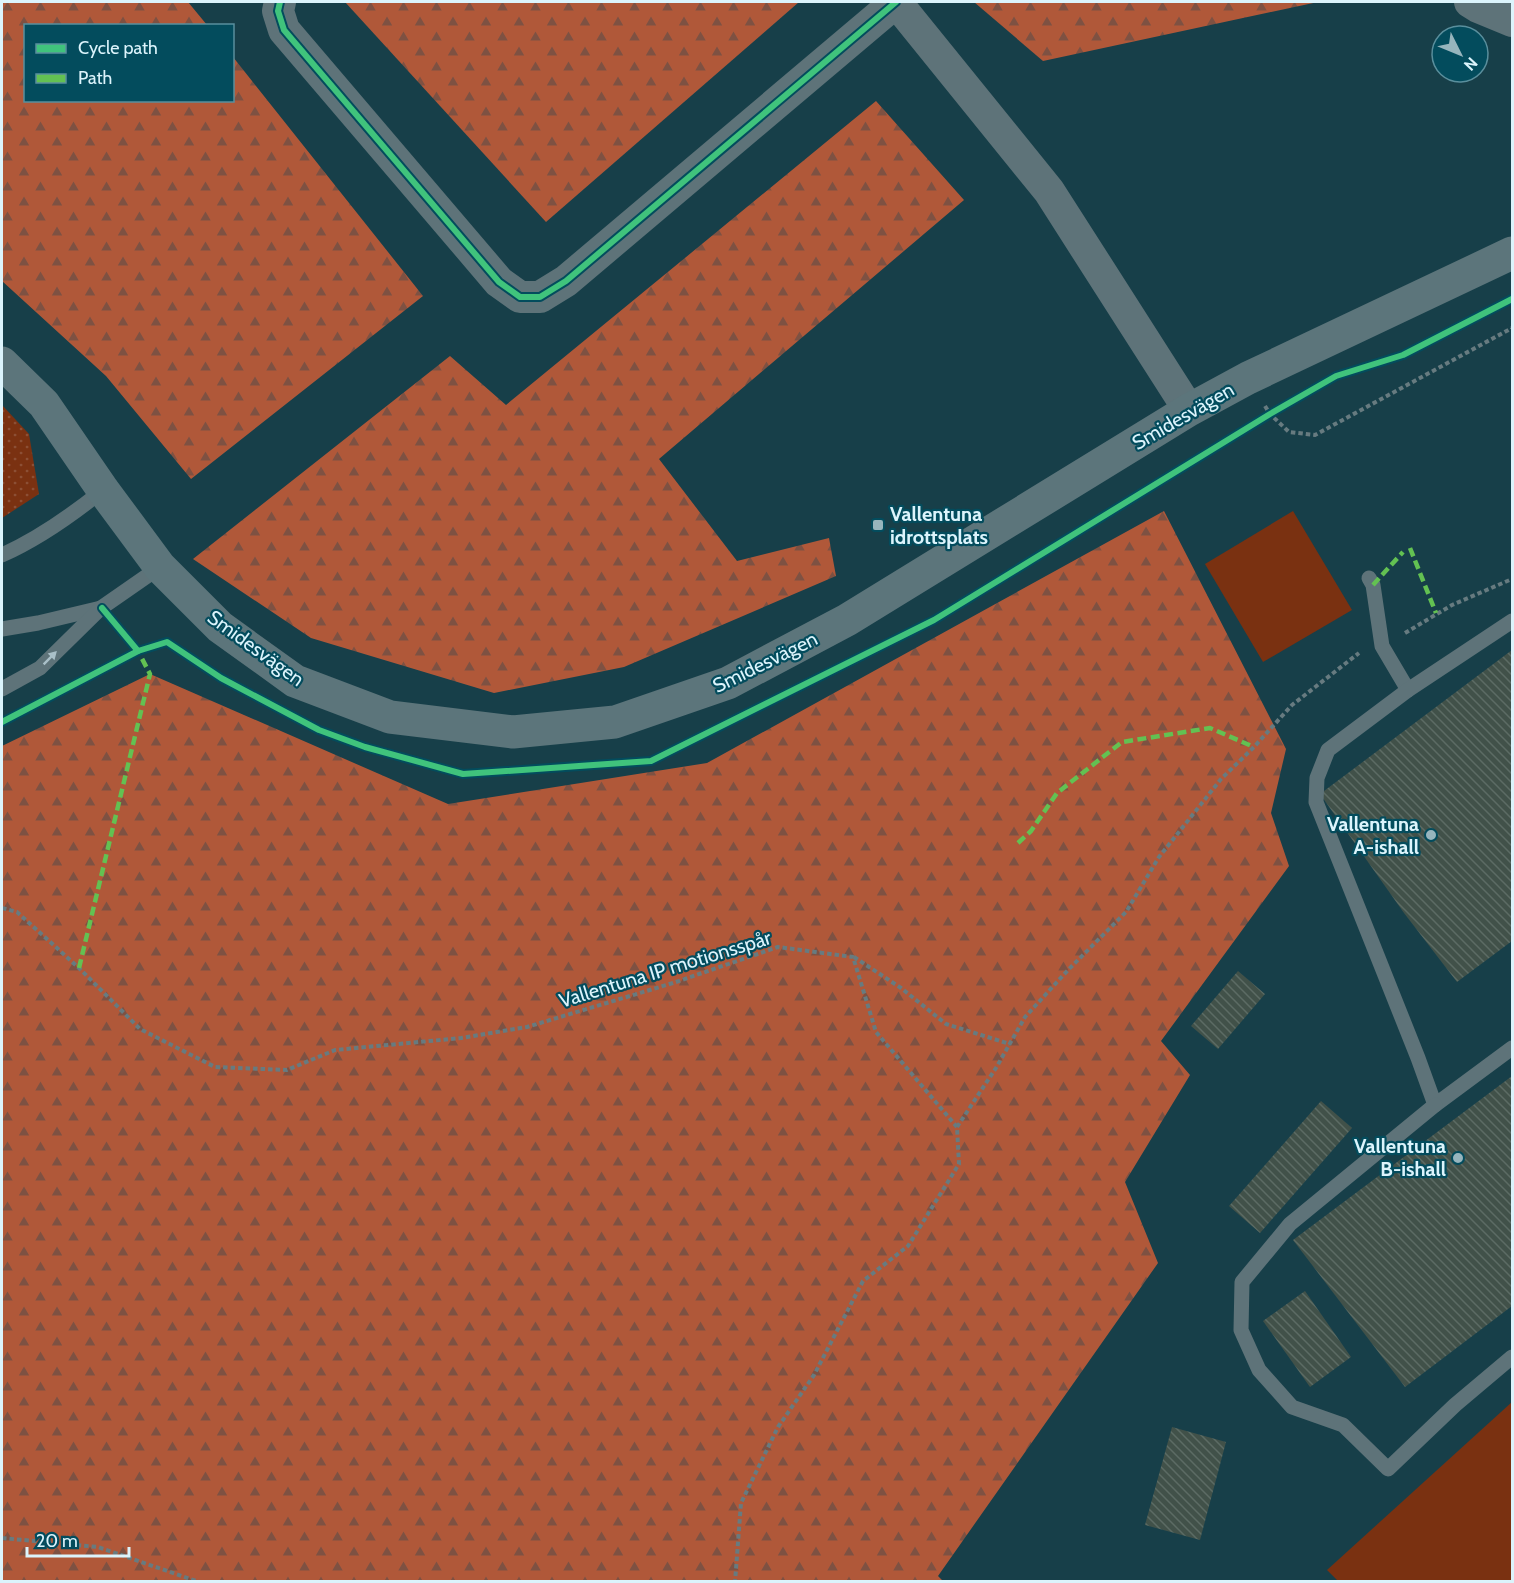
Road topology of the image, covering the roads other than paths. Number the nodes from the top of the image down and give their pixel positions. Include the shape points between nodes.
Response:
1 (280, 2) edge
2 (896, 2) edge
3 (1470, 2) edge
4 (1512, 21) edge
5 (1512, 253) edge
6 (2, 363) edge
7 (1189, 410) junction
8 (103, 490) junction
9 (2, 555) edge
10 (160, 567) junction
11 (1369, 578) dead end
12 (101, 608) junction
13 (1512, 621) edge
14 (2, 629) edge
15 (2, 689) edge
16 (1408, 690) junction
17 (1512, 1048) edge
18 (1435, 1105) junction
19 (1512, 1358) edge

1 - 2 street via 278,11 284,30 499,282 520,297 540,297 566,281
2 - 7 street via 1049,191
3 - 4 street
5 - 7 main road, Smidesvägen
6 - 8 main road, Smidesvägen via 44,404
7 - 10 main road, Smidesvägen via 847,620 728,683 615,722 513,732 390,717 295,681 220,627
8 - 9 lane via 75,512
8 - 10 main road, Smidesvägen
10 - 12 lane
11 - 16 lane via 1382,646
12 - 14 lane
15 -> 12 lane via 40,668
13 - 16 lane
16 - 18 lane via 1328,750 1317,778 1316,802
17 - 18 lane
18 - 19 lane via 1290,1224 1242,1282 1241,1330 1259,1370 1292,1407 1343,1425 1388,1469

